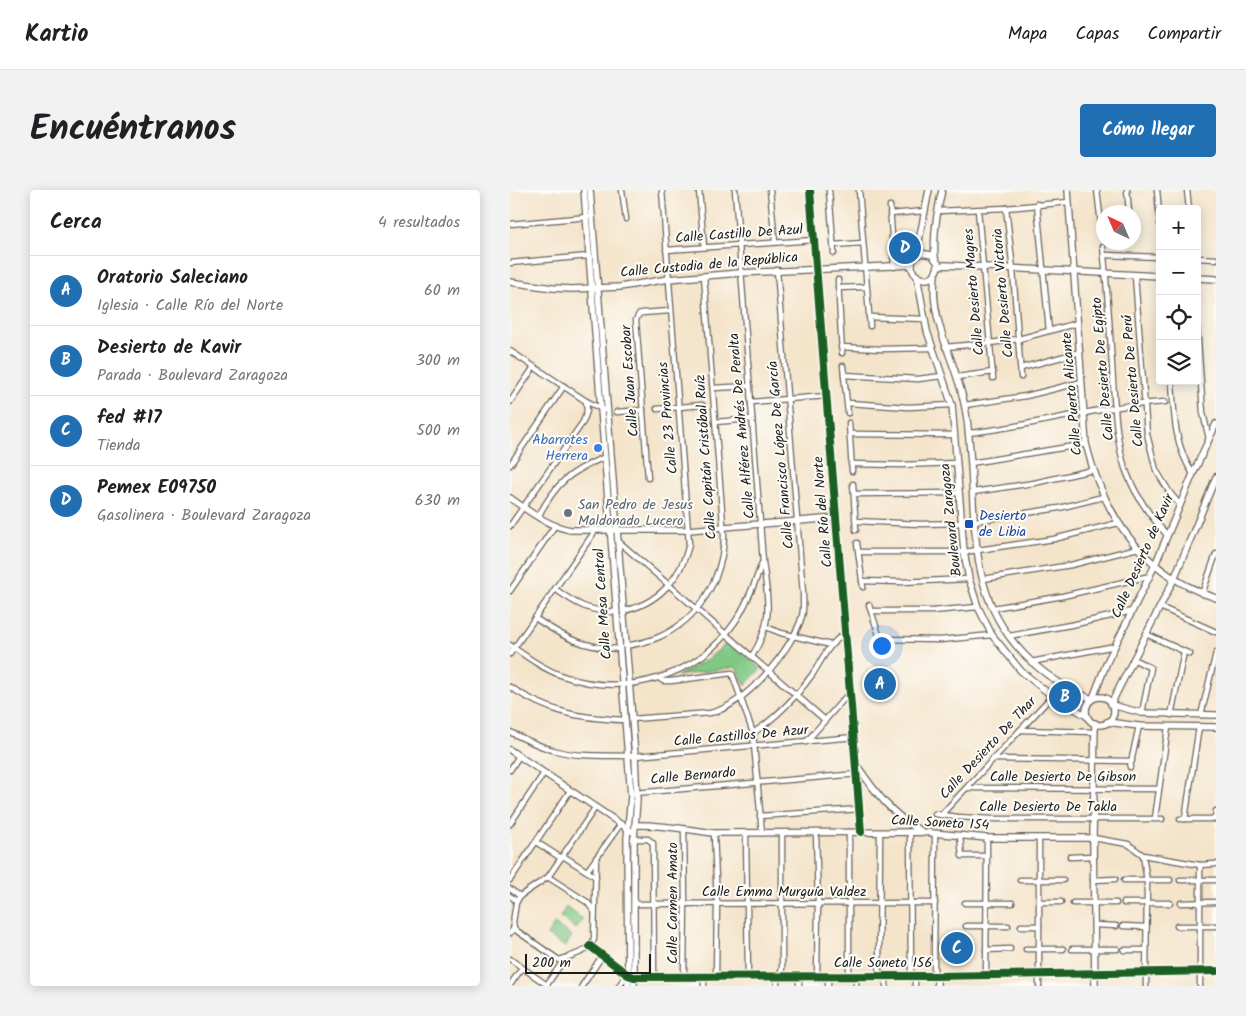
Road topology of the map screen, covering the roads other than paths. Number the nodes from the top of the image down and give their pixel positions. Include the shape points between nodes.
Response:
1 (584, 190) edge
2 (590, 190) edge
3 (622, 190) edge
4 (662, 190) edge
5 (699, 190) edge
6 (735, 190) edge
7 (770, 190) edge
8 (810, 190) edge
9 (829, 190) edge
10 (858, 190) edge
11 (929, 190) edge
12 (942, 190) edge
13 (1068, 190) edge
14 (1097, 190) edge
15 (1127, 190) edge
16 (1157, 190) edge
17 (1188, 190) edge
18 (1069, 202) junction
19 (1037, 204) junction
20 (1099, 205) edge
21 (1128, 205) edge
22 (1158, 205) edge
23 (1189, 205) edge
24 (890, 206) dead end
25 (1006, 208) junction
26 (978, 210) junction
27 (924, 211) junction
28 (938, 211) junction
29 (890, 214) junction
30 (589, 217) junction
31 (626, 219) dead end
32 (510, 224) edge
33 (814, 240) junction
34 (775, 242) junction
35 (863, 243) junction
36 (739, 245) junction
37 (833, 245) junction
38 (704, 248) junction
39 (666, 250) junction
40 (1103, 250) edge
41 (834, 253) dead end
42 (1104, 255) junction
43 (589, 256) junction
44 (935, 257) junction
45 (1156, 257) edge
46 (1201, 258) edge
47 (1216, 259) edge
48 (510, 262) edge
49 (912, 262) junction
50 (938, 266) junction
51 (865, 267) junction
52 (894, 267) junction
53 (816, 268) junction
54 (984, 268) junction
55 (777, 270) junction
56 (1013, 270) junction
57 (1043, 270) junction
58 (1074, 272) junction
59 (740, 273) junction
60 (1106, 274) junction
61 (935, 275) junction
62 (704, 276) junction
63 (916, 276) junction
64 (1135, 276) junction
65 (1156, 276) edge
66 (1201, 278) edge
67 (668, 279) junction
68 (1216, 279) edge
69 (838, 280) dead end
70 (510, 282) edge
71 (866, 287) junction
72 (595, 288) junction
73 (838, 288) junction
74 (670, 311) junction
75 (869, 318) junction
76 (924, 319) junction
77 (1078, 323) junction
78 (870, 326) dead end
79 (1049, 331) junction
80 (1019, 339) junction
81 (1198, 340) edge
82 (990, 343) junction
83 (841, 346) junction
84 (945, 347) junction
85 (931, 348) junction
86 (510, 350) edge
87 (1080, 352) junction
88 (842, 353) dead end
89 (843, 366) dead end
90 (534, 367) junction
91 (1021, 368) junction
92 (993, 372) junction
93 (844, 375) junction
94 (942, 376) junction
95 (957, 376) junction
96 (1021, 377) dead end
97 (994, 378) dead end
98 (1082, 382) junction
99 (1172, 385) edge
100 (564, 386) junction
101 (750, 386) junction
102 (713, 388) junction
103 (826, 396) junction
104 (787, 399) junction
105 (586, 401) junction
106 (510, 402) edge
107 (751, 402) junction
108 (1165, 402) dead end
109 (848, 403) junction
110 (1145, 404) junction
111 (702, 405) dead end
112 (952, 405) junction
113 (965, 405) junction
114 (678, 407) junction
115 (1115, 408) junction
116 (657, 409) dead end
117 (604, 410) junction
118 (643, 410) junction
119 (617, 412) dead end
120 (1084, 412) junction
121 (848, 413) dead end
122 (752, 418) junction
123 (715, 422) junction
124 (849, 423) dead end
125 (1216, 424) edge
126 (968, 433) junction
127 (850, 434) junction
128 (954, 435) junction
129 (1209, 439) junction
130 (1086, 444) junction
131 (605, 457) junction
132 (957, 463) junction
133 (852, 464) junction
134 (970, 464) junction
135 (510, 465) edge
136 (1093, 470) junction
137 (852, 471) dead end
138 (1193, 474) junction
139 (1216, 477) edge
140 (648, 478) dead end
141 (853, 484) dead end
142 (973, 492) junction
143 (959, 493) junction
144 (854, 494) junction
145 (1103, 497) junction
146 (510, 498) edge
147 (1180, 506) junction
148 (523, 507) junction
149 (538, 517) junction
150 (836, 518) junction
151 (975, 521) junction
152 (797, 522) junction
153 (856, 522) junction
154 (962, 523) junction
155 (1118, 523) junction
156 (761, 524) junction
157 (510, 526) edge
158 (554, 527) junction
159 (723, 528) junction
160 (688, 530) junction
161 (856, 530) dead end
162 (594, 531) junction
163 (614, 531) junction
164 (1167, 535) junction
165 (617, 540) junction
166 (857, 543) dead end
167 (1138, 548) junction
168 (978, 550) junction
169 (859, 552) junction
170 (964, 552) junction
171 (1216, 554) edge
172 (763, 562) junction
173 (1155, 566) junction
174 (1150, 576) junction
175 (970, 579) junction
176 (982, 579) junction
177 (1174, 579) junction
178 (670, 584) junction
179 (555, 589) junction
180 (510, 591) edge
181 (1202, 594) junction
182 (1216, 598) edge
183 (869, 605) dead end
184 (978, 607) junction
185 (1160, 607) junction
186 (697, 608) junction
187 (993, 608) junction
188 (620, 611) junction
189 (871, 611) junction
190 (1132, 611) junction
191 (534, 618) junction
192 (766, 627) junction
193 (846, 632) junction
194 (1216, 632) edge
195 (726, 634) junction
196 (1146, 634) junction
197 (992, 635) junction
198 (794, 636) junction
199 (1009, 636) junction
200 (881, 639) junction
201 (831, 645) junction
202 (625, 646) junction
203 (1115, 646) junction
204 (512, 647) edge
205 (884, 647) dead end
206 (619, 648) junction
207 (1184, 652) junction
208 (1216, 653) edge
209 (510, 654) edge
210 (1190, 654) dead end
211 (752, 656) junction
212 (1134, 659) junction
213 (1031, 662) junction
214 (769, 670) junction
215 (659, 678) junction
216 (622, 684) junction
217 (630, 684) junction
218 (510, 687) edge
219 (850, 692) junction
220 (797, 695) junction
221 (1052, 696) junction
222 (741, 698) junction
223 (1093, 699) junction
224 (1112, 704) junction
225 (1142, 713) junction
226 (1216, 714) edge
227 (1172, 715) junction
228 (1201, 715) junction
229 (1087, 716) junction
230 (632, 719) junction
231 (625, 720) junction
232 (825, 720) junction
233 (1107, 722) junction
234 (1095, 723) junction
235 (1139, 726) junction
236 (1168, 727) junction
237 (1199, 727) junction
238 (1216, 727) edge
239 (1020, 730) junction
240 (510, 732) edge
241 (1095, 732) junction
242 (753, 733) junction
243 (854, 737) junction
244 (806, 742) junction
245 (754, 746) junction
246 (510, 750) edge
247 (519, 756) junction
248 (632, 756) junction
249 (994, 759) junction
250 (1094, 760) junction
251 (857, 766) junction
252 (510, 770) edge
253 (544, 773) junction
254 (858, 774) junction
255 (757, 782) junction
256 (967, 788) junction
257 (1094, 788) junction
258 (1159, 789) junction
259 (570, 791) junction
260 (634, 793) junction
261 (595, 808) junction
262 (860, 809) junction
263 (1216, 811) edge
264 (935, 814) dead end
265 (942, 815) junction
266 (760, 816) junction
267 (1156, 818) junction
268 (1093, 819) junction
269 (1162, 819) dead end
270 (1215, 819) edge
271 (510, 824) edge
272 (620, 825) junction
273 (635, 825) junction
274 (628, 829) junction
275 (684, 830) junction
276 (848, 832) junction
277 (862, 832) junction
278 (880, 832) junction
279 (910, 832) junction
280 (922, 832) junction
281 (714, 833) junction
282 (782, 833) junction
283 (816, 833) junction
284 (746, 834) junction
285 (762, 834) junction
286 (935, 834) junction
287 (632, 836) junction
288 (960, 836) junction
289 (987, 838) junction
290 (1039, 838) junction
291 (1093, 838) junction
292 (536, 842) junction
293 (1143, 855) junction
294 (987, 856) junction
295 (1070, 856) dead end
296 (1093, 856) junction
297 (562, 857) junction
298 (596, 858) junction
299 (1216, 864) edge
300 (1200, 865) junction
301 (587, 871) junction
302 (548, 877) junction
303 (596, 877) junction
304 (1201, 879) junction
305 (510, 880) edge
306 (1020, 880) dead end
307 (1039, 880) junction
308 (1063, 880) dead end
309 (1094, 880) junction
310 (1115, 880) dead end
311 (1124, 880) dead end
312 (1170, 880) dead end
313 (1180, 880) dead end
314 (1216, 880) edge
315 (1147, 881) junction
316 (510, 889) edge
317 (510, 896) edge
318 (520, 896) junction
319 (517, 901) junction
320 (986, 902) junction
321 (1039, 902) junction
322 (1061, 902) dead end
323 (1073, 902) dead end
324 (1094, 902) junction
325 (1170, 902) dead end
326 (1216, 902) edge
327 (717, 903) junction
328 (747, 903) junction
329 (818, 903) junction
330 (848, 903) junction
331 (880, 903) junction
332 (911, 903) junction
333 (934, 903) junction
334 (965, 903) dead end
335 (1012, 903) dead end
336 (1116, 903) dead end
337 (1124, 903) dead end
338 (1147, 903) junction
339 (1181, 903) dead end
340 (1201, 903) junction
341 (634, 904) junction
342 (654, 904) junction
343 (685, 904) junction
344 (782, 904) junction
345 (595, 912) junction
346 (1094, 925) junction
347 (966, 926) dead end
348 (986, 926) junction
349 (1008, 926) dead end
350 (1021, 926) dead end
351 (1039, 926) junction
352 (1116, 926) dead end
353 (1123, 926) dead end
354 (1177, 926) dead end
355 (1200, 926) junction
356 (1216, 926) edge
357 (1146, 927) junction
358 (514, 928) junction
359 (510, 933) edge
360 (590, 946) junction
361 (1039, 949) junction
362 (1063, 949) dead end
363 (1072, 949) dead end
364 (1117, 949) dead end
365 (986, 950) junction
366 (1010, 950) dead end
367 (1026, 950) dead end
368 (1094, 950) junction
369 (1124, 950) dead end
370 (1146, 950) junction
371 (602, 956) junction
372 (565, 958) junction
373 (510, 959) edge
374 (522, 968) junction
375 (1201, 971) junction
376 (1216, 971) edge
377 (1094, 973) junction
378 (1146, 973) junction
379 (1039, 974) junction
380 (630, 975) junction
381 (848, 975) junction
382 (856, 975) junction
383 (883, 975) junction
384 (986, 975) junction
385 (684, 976) junction
386 (704, 976) junction
387 (716, 976) junction
388 (748, 976) junction
389 (780, 976) junction
390 (799, 976) junction
391 (817, 976) junction
392 (828, 976) junction
393 (913, 976) junction
394 (936, 976) junction
395 (654, 977) junction
396 (510, 985) edge
397 (546, 985) edge
398 (582, 986) edge
399 (619, 986) edge
400 (628, 986) edge
401 (634, 986) edge
402 (704, 986) edge
403 (777, 986) edge
404 (799, 986) edge
405 (828, 986) edge
406 (856, 986) edge
407 (886, 986) edge
408 (915, 986) edge
409 (937, 986) edge
410 (1040, 986) edge
411 (1094, 986) edge
412 (1146, 986) edge
413 (1200, 986) edge

1 - 30 main road, Calle Mesa Central
2 - 30 main road, Calle Mesa Central
3 - 31 street
4 - 39 street, Calle 23 Provincias
5 - 38 street
6 - 36 street, Calle Alférez Andrés De Peralta
7 - 34 street
8 - 33 main road, Calle Río del Norte
9 - 37 street
10 - 35 street
11 - 27 main road
12 - 28 main road
13 - 18 main road, Calle Puerto Alicante
14 - 20 street
15 - 21 street
16 - 22 street
17 - 23 street
18 - 19 street
18 - 58 main road, Calle Puerto Alicante
19 - 25 street
19 - 57 street
24 - 29 street
25 - 26 street
25 - 56 street, Calle Desierto Victoria
26 - 28 street
26 - 54 street, Calle Desierto Magres
27 - 29 street
27 - 49 main road
28 - 44 main road
29 - 52 street
30 - 32 street
30 - 43 main road, Calle Mesa Central
30 - 72 main road, Calle Mesa Central
33 - 34 street, Calle Castillo De Azul
33 - 53 main road, Calle Río del Norte
34 - 36 street, Calle Castillo De Azul
35 - 37 street
35 - 51 street
36 - 38 street, Calle Castillo De Azul
36 - 59 street, Calle Alférez Andrés De Peralta
37 - 41 street
38 - 39 street, Calle Castillo De Azul
39 - 67 street, Calle 23 Provincias
40 - 42 street, Calle Desierto De Egipto
42 - 45 street
42 - 60 street, Calle Desierto De Egipto
43 - 48 street
43 - 72 main road, Calle Mesa Central
44 - 49 main road via 924,252
44 - 50 main road
46 - 47 street
49 - 52 main road, Calle Custodia de la República
49 - 63 main road
50 - 54 main road
50 - 61 main road
51 - 52 main road, Calle Custodia de la República
51 - 53 main road, Calle Custodia de la República
51 - 71 street
53 - 55 main road, Calle Custodia de la República
53 - 103 main road, Calle Río del Norte
54 - 56 main road
54 - 82 street, Calle Desierto Magres
55 - 59 main road, Calle Custodia de la República
55 - 104 street, Calle Francisco López De García
56 - 57 main road
56 - 80 street, Calle Desierto Victoria
57 - 58 main road
57 - 79 street
58 - 60 main road
58 - 77 main road, Calle Puerto Alicante
59 - 62 main road, Calle Custodia de la República
59 - 101 street, Calle Alférez Andrés De Peralta
60 - 64 main road
60 - 115 street, Calle Desierto De Egipto
61 - 63 main road via 928,279
61 - 84 main road, Boulevard Zaragoza via 934,300
62 - 67 main road, Calle Custodia de la República
62 - 102 street, Calle Capitán Cristóbal Ruíz
63 - 76 main road, Boulevard Zaragoza
64 - 65 main road
64 - 110 street, Calle Desierto De Perú
66 - 68 main road
67 - 72 main road, Calle Custodia de la República
67 - 74 street, Calle 23 Provincias
69 - 73 street
70 - 72 main road, Calle Custodia de la República via 553,288
71 - 73 street
71 - 75 street
72 - 117 main road, Calle Mesa Central
73 - 83 street
74 - 114 street, Calle 23 Provincias
74 - 118 street, Calle Juan Escobar via 637,316
75 - 76 street
75 - 78 street
76 - 85 main road, Boulevard Zaragoza
77 - 79 street
77 - 87 main road, Calle Puerto Alicante
79 - 80 street
80 - 82 street
80 - 91 street, Calle Desierto Victoria
81 - 129 street via 1203,413
82 - 84 street
82 - 92 street, Calle Desierto Magres
83 - 85 street
83 - 88 street
84 - 95 main road, Boulevard Zaragoza
85 - 94 main road, Boulevard Zaragoza
86 - 90 street
87 - 91 street
87 - 98 main road, Calle Puerto Alicante
89 - 93 street
90 - 100 street
90 - 106 street
91 - 96 street, Calle Desierto Victoria
92 - 95 street, Calle Desierto Magres
92 - 97 street, Calle Desierto Magres
93 - 94 street via 918,379
93 - 109 street
94 - 112 main road, Boulevard Zaragoza
95 - 113 main road, Boulevard Zaragoza
98 - 113 street via 1026,396
98 - 120 main road, Calle Puerto Alicante
99 - 138 street via 1175,428 1185,462
100 - 105 street
100 - 135 street
101 - 102 street
101 - 107 street, Calle Alférez Andrés De Peralta
102 - 123 street, Calle Capitán Cristóbal Ruíz
103 - 104 street
103 - 150 main road, Calle Río del Norte
104 - 107 street
104 - 152 street, Calle Francisco López De García
105 - 117 street
105 - 148 street via 583,422
107 - 122 street, Calle Alférez Andrés De Peralta
108 - 110 street
109 - 112 street via 908,407
109 - 121 street
110 - 115 street
110 - 147 street, Calle Desierto De Perú via 1147,434 1156,470
111 - 114 street
112 - 128 main road, Boulevard Zaragoza
113 - 126 main road, Boulevard Zaragoza
114 - 116 street
114 - 160 street, Calle 23 Provincias
115 - 120 street
115 - 164 street, Calle Desierto De Egipto via 1125,467 1136,494 1149,516
117 - 131 main road, Calle Mesa Central
117 - 163 main road, Calle Mesa Central
118 - 119 street
118 - 140 street, Calle Juan Escobar
120 - 126 street via 1046,422
120 - 130 main road, Calle Puerto Alicante
122 - 123 street
122 - 156 street, Calle Alférez Andrés De Peralta
123 - 159 street, Calle Capitán Cristóbal Ruíz
124 - 127 street
125 - 129 main road, Calle Desierto de Kavir
126 - 134 main road, Boulevard Zaragoza
127 - 128 street
127 - 133 street
128 - 132 main road, Boulevard Zaragoza
129 - 138 main road, Calle Desierto de Kavir
130 - 134 street
130 - 136 main road, Calle Puerto Alicante
131 - 149 street via 562,481
131 - 163 main road, Calle Mesa Central
132 - 133 street
132 - 143 main road, Boulevard Zaragoza
133 - 137 street
134 - 142 main road, Boulevard Zaragoza
136 - 142 street
136 - 145 main road, Calle Puerto Alicante
138 - 147 main road, Calle Desierto de Kavir
139 - 177 main road
141 - 144 street
142 - 151 main road, Boulevard Zaragoza
143 - 144 street
143 - 154 main road, Boulevard Zaragoza
144 - 153 street
145 - 151 street via 1059,508
145 - 155 main road, Calle Puerto Alicante
146 - 148 main road
147 - 164 main road, Calle Desierto de Kavir
148 - 149 main road
148 - 157 street
149 - 158 main road
150 - 152 main road
150 - 193 main road, Calle Río del Norte
151 - 168 main road, Boulevard Zaragoza
152 - 156 main road
152 - 198 street, Calle Francisco López De García via 804,604
153 - 154 street
153 - 161 street
154 - 170 main road, Boulevard Zaragoza
155 - 167 main road, Calle Puerto Alicante
155 - 168 street via 1054,539
156 - 159 main road
156 - 172 street, Calle Alférez Andrés De Peralta
158 - 162 main road
158 - 180 street
159 - 160 main road
159 - 186 street, Calle Capitán Cristóbal Ruíz via 720,566
160 - 163 main road
160 - 178 street, Calle 23 Provincias via 689,544 684,560
162 - 163 main road
162 - 179 street
163 - 165 main road, Calle Mesa Central
163 - 188 main road, Calle Mesa Central
164 - 173 main road, Calle Desierto de Kavir
165 - 178 street
165 - 188 main road, Calle Mesa Central
166 - 169 street
167 - 173 main road, Calle Puerto Alicante
167 - 176 street via 1071,565
168 - 170 street
168 - 176 main road, Boulevard Zaragoza
169 - 170 street
169 - 175 street via 863,584
170 - 175 main road, Boulevard Zaragoza
171 - 181 street
172 - 192 street, Calle Alférez Andrés De Peralta via 768,598
172 - 195 street via 743,609
173 - 174 main road, Calle Desierto de Kavir
173 - 177 main road, Calle Puerto Alicante
174 - 187 street
174 - 190 main road, Calle Desierto de Kavir
175 - 184 main road, Boulevard Zaragoza
176 - 187 main road, Boulevard Zaragoza
177 - 181 main road, Calle Puerto Alicante
177 - 185 main road
178 - 186 street
178 - 188 street, Calle 23 Provincias via 652,600
179 - 188 street, Calle 23 Provincias via 589,609
179 - 191 street
181 - 182 main road, Calle Puerto Alicante
183 - 189 street
184 - 189 street
184 - 197 main road, Boulevard Zaragoza
185 - 194 street
185 - 196 main road
186 - 195 street
186 - 202 street, Calle Capitán Cristóbal Ruíz via 682,623 659,637
187 - 199 main road, Boulevard Zaragoza
188 - 202 main road, Calle Mesa Central
188 - 206 main road, Calle Mesa Central
189 - 200 street
190 - 199 street
190 - 203 main road, Calle Desierto de Kavir
191 - 204 street
191 - 206 street via 580,644
192 - 198 street
192 - 211 street, Calle Alférez Andrés De Peralta
193 - 201 street
193 - 219 main road, Calle Río del Norte
195 - 211 street
195 - 215 street via 690,663
196 - 207 street
196 - 212 main road
197 - 200 street via 940,640
197 - 221 main road, Boulevard Zaragoza via 1021,671
198 - 201 street
198 - 214 street, Calle Francisco López De García
199 - 213 main road, Boulevard Zaragoza
200 - 205 street
201 - 220 street
202 - 217 main road, Calle Mesa Central
203 - 213 street
203 - 223 main road, Calle Desierto de Kavir
204 - 209 street
204 - 216 street via 561,675 595,684
206 - 216 main road, Calle Mesa Central
207 - 210 street
207 - 227 street
208 - 228 street
211 - 214 street
212 - 224 main road
212 - 225 street via 1152,668
213 - 223 main road, Boulevard Zaragoza via 1057,683
214 - 220 street
214 - 222 street, Calle Francisco López De García
215 - 217 street
215 - 222 street via 671,681 732,673
216 - 217 street
216 - 231 main road, Calle Mesa Central
217 - 230 main road, Calle Mesa Central
218 - 231 street via 561,713
219 - 232 street
219 - 243 main road, Calle Río del Norte
220 - 232 street
220 - 242 street
221 - 229 main road, Boulevard Zaragoza
221 - 239 street, Calle Desierto De Thar
222 - 230 street, Calle Francisco López De García via 717,712
222 - 242 street
223 - 224 main road via 1105,698
223 - 229 main road via 1087,705
224 - 225 main road
224 - 233 main road via 1112,716
225 - 227 main road
226 - 228 main road
227 - 228 main road
229 - 234 main road
230 - 248 main road, Calle Mesa Central
231 - 248 main road, Calle Mesa Central
232 - 244 street
233 - 234 main road
233 - 235 main road
234 - 241 main road
235 - 236 main road
235 - 250 street via 1131,764
236 - 237 main road
236 - 258 street
237 - 238 main road
237 - 270 street via 1182,819
239 - 241 street
239 - 249 street, Calle Desierto De Thar
240 - 248 street, Calle Castillos De Azur via 566,753
241 - 250 main road
242 - 245 street
243 - 244 street, Calle Castillos De Azur
243 - 251 main road, Calle Río del Norte
244 - 245 street, Calle Castillos De Azur
245 - 248 street, Calle Castillos De Azur
245 - 255 street
246 - 247 main road
247 - 252 street
247 - 253 main road
248 - 260 main road, Calle Mesa Central
249 - 250 street
249 - 256 street, Calle Desierto De Thar
250 - 257 main road
251 - 254 main road, Calle Río del Norte
251 - 280 main road via 887,806
253 - 259 main road
253 - 271 street
254 - 255 street, Calle Bernardo
254 - 262 main road, Calle Río del Norte
255 - 260 street, Calle Bernardo
255 - 266 street
256 - 257 street, Calle Desierto De Gibson
256 - 265 street, Calle Desierto De Thar
257 - 258 street, Calle Desierto De Gibson
257 - 268 main road
258 - 267 street
259 - 261 main road
259 - 292 street
260 - 273 main road, Calle Mesa Central
260 - 274 main road, Calle Mesa Central
261 - 272 main road
261 - 297 street
262 - 266 street
262 - 277 main road, Calle Río del Norte
263 - 270 street
264 - 265 street, Calle Desierto De Takla
265 - 268 street, Calle Desierto De Takla via 991,819
266 - 285 street
267 - 268 street, Calle Desierto De Takla
267 - 269 street, Calle Desierto De Takla
268 - 291 main road
272 - 274 main road
272 - 298 street
273 - 275 main road, Calle Soneto 154 via 662,825
273 - 287 main road, Calle Mesa Central
274 - 287 main road
275 - 281 main road, Calle Soneto 154
275 - 343 street, Calle Carmen Amato
276 - 277 main road, Calle Soneto 154
276 - 283 main road, Calle Soneto 154
276 - 330 street
277 - 278 main road, Calle Soneto 154
278 - 279 main road, Calle Soneto 154
278 - 331 street
279 - 280 main road, Calle Soneto 154
279 - 332 street
280 - 286 main road, Calle Soneto 154
281 - 284 main road, Calle Soneto 154
281 - 327 street
282 - 283 main road, Calle Soneto 154
282 - 285 main road, Calle Soneto 154
282 - 344 street
283 - 329 street
284 - 285 main road, Calle Soneto 154
284 - 328 street
286 - 288 main road, Calle Soneto 154
286 - 333 street
287 - 341 main road, Calle Mesa Central
287 - 342 street via 653,843
287 - 380 main road, Calle Mesa Central
288 - 289 main road, Calle Soneto 154
288 - 294 street via 962,856
289 - 290 main road, Calle Soneto 154
289 - 294 street
290 - 291 main road, Calle Soneto 154
290 - 307 street
291 - 293 street via 1128,844
291 - 296 main road
292 - 297 street
292 - 305 street
293 - 300 street
293 - 315 street
294 - 320 street
295 - 296 street
296 - 309 main road
297 - 301 street
297 - 302 street
298 - 301 street
298 - 303 street
299 - 300 street
300 - 304 street
301 - 303 street
302 - 318 street
302 - 345 street via 587,902
303 - 345 street
304 - 313 street
304 - 314 street
304 - 340 street
306 - 307 street
307 - 308 street
307 - 321 street
309 - 310 street
309 - 324 main road
311 - 315 street
312 - 315 street
315 - 338 street
316 - 318 street
317 - 319 street
318 - 319 street
319 - 358 street
320 - 334 street
320 - 335 street
320 - 348 street
321 - 322 street
321 - 351 street
323 - 324 street
324 - 336 street
324 - 346 main road
325 - 338 street
326 - 340 street
327 - 328 street, Calle Emma Murguía Valdez
327 - 343 street, Calle Emma Murguía Valdez
327 - 387 street
328 - 344 street, Calle Emma Murguía Valdez
328 - 388 street
329 - 330 street, Calle Emma Murguía Valdez
329 - 344 street, Calle Emma Murguía Valdez
329 - 391 street
330 - 331 street, Calle Emma Murguía Valdez
330 - 381 street
331 - 332 street, Calle Emma Murguía Valdez
331 - 383 street
332 - 333 street, Calle Emma Murguía Valdez
332 - 393 street
333 - 394 street
337 - 338 street
338 - 357 street
339 - 340 street
340 - 355 street
341 - 342 street, Calle Emma Murguía Valdez
341 - 380 main road, Calle Mesa Central
342 - 343 street, Calle Emma Murguía Valdez
342 - 395 street
343 - 385 street, Calle Carmen Amato
344 - 389 street
345 - 360 street via 594,939
346 - 352 street
346 - 368 main road
347 - 348 street
348 - 349 street
348 - 365 street
350 - 351 street
351 - 361 street
353 - 357 street
354 - 355 street
355 - 356 street
355 - 375 street
357 - 370 street
358 - 359 street
358 - 372 street via 559,960
360 - 371 street
360 - 372 street
361 - 362 street
361 - 367 street
361 - 379 street
363 - 368 street
364 - 368 street
365 - 366 street
365 - 384 street
368 - 377 main road
369 - 370 street
370 - 378 street
371 - 380 street
371 - 398 street
372 - 397 street
373 - 374 street
374 - 396 street
374 - 397 street
375 - 376 main road, Calle Soneto 156
375 - 378 main road, Calle Soneto 156
375 - 413 street
377 - 378 main road, Calle Soneto 156
377 - 379 main road, Calle Soneto 156
377 - 411 main road
378 - 412 street
379 - 384 main road, Calle Soneto 156
379 - 410 street
380 - 395 main road, Calle Soneto 156
380 - 399 street
380 - 400 main road, Calle Mesa Central
380 - 401 main road, Calle Mesa Central
381 - 382 main road, Calle Soneto 156
381 - 392 main road, Calle Soneto 156
382 - 383 main road, Calle Soneto 156
382 - 406 street
383 - 393 main road, Calle Soneto 156
383 - 407 street
384 - 394 main road, Calle Soneto 156
385 - 386 main road, Calle Soneto 156
385 - 395 main road, Calle Soneto 156
386 - 387 main road, Calle Soneto 156
386 - 402 street
387 - 388 main road, Calle Soneto 156
388 - 389 main road, Calle Soneto 156
389 - 390 main road, Calle Soneto 156
389 - 403 street
390 - 391 main road, Calle Soneto 156
390 - 404 street
391 - 392 main road, Calle Soneto 156
392 - 405 street
393 - 394 main road, Calle Soneto 156
393 - 408 street
394 - 409 main road

